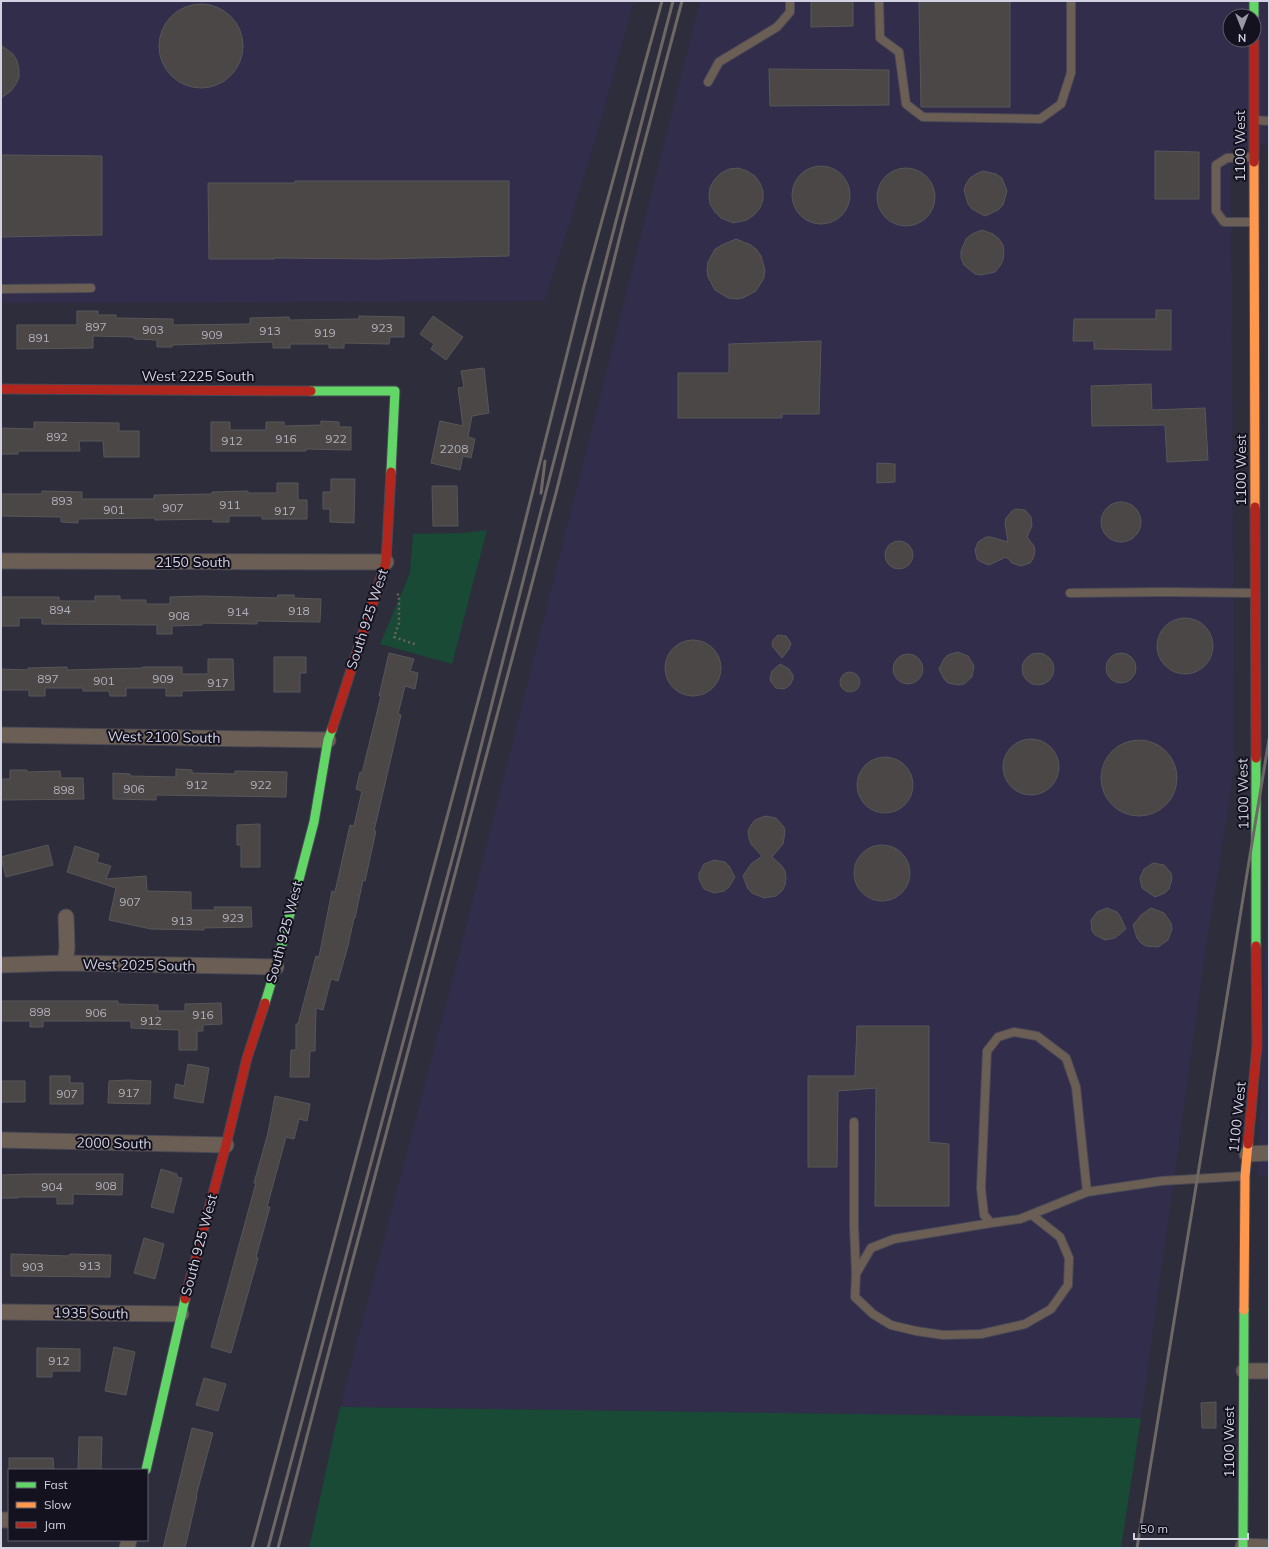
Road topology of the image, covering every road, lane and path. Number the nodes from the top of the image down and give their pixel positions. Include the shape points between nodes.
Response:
1 (790, 1) edge
2 (879, 1) edge
3 (1071, 1) edge
4 (1254, 48) edge
5 (708, 82) dead end
6 (1254, 120) junction
7 (1269, 121) edge
8 (1254, 157) junction
9 (1254, 222) junction
10 (91, 288) dead end
11 (1, 289) edge
12 (1, 389) edge
13 (396, 391) joint
14 (1, 561) edge
15 (386, 562) junction
16 (1070, 593) dead end
17 (1255, 593) junction
18 (397, 594) dead end
19 (417, 645) dead end
20 (1, 735) edge
21 (328, 740) junction
22 (66, 917) dead end
23 (65, 963) junction
24 (1, 965) edge
25 (276, 967) junction
26 (854, 1122) dead end
27 (1, 1140) edge
28 (226, 1145) junction
29 (1269, 1153) edge
30 (1247, 1154) junction
31 (1245, 1176) junction
32 (1087, 1192) junction
33 (1032, 1215) junction
34 (991, 1223) junction
35 (856, 1274) junction
36 (1, 1312) edge
37 (180, 1314) junction
38 (1244, 1371) junction
39 (1269, 1371) edge
40 (146, 1469) edge
41 (1243, 1547) edge
42 (1269, 1547) edge

1 - 5 lane via 790,12 777,27 719,62
2 - 3 lane via 880,38 899,52 906,104 923,118 1040,120 1061,104 1071,73
4 - 6 street, 1100 West
6 - 7 lane
6 - 8 street, 1100 West
8 - 9 street, 1100 West
8 - 9 lane via 1227,158 1216,165 1216,211 1224,222
9 - 17 street, 1100 West
10 - 11 lane
12 - 13 street, West 2225 South
13 - 15 street, South 925 West
14 - 15 street, 2150 South
15 - 21 street, South 925 West
16 - 17 lane
17 - 30 street, 1100 West via 1260,986
18 - 19 path via 398,623 394,637
20 - 21 street, West 2100 South
21 - 25 street, South 925 West via 314,822
22 - 23 street
23 - 24 street, West 2025 South
23 - 25 street, West 2025 South
25 - 28 street, South 925 West via 247,1058
26 - 35 lane
27 - 28 street, 2000 South
28 - 37 street, South 925 West
29 - 30 street
30 - 31 street, 1100 West
31 - 32 lane via 1161,1181
31 - 38 street, 1100 West
32 - 33 lane
32 - 34 lane via 1076,1087 1066,1058 1037,1036 1014,1032 998,1037 987,1052 981,1188 984,1215
33 - 34 lane
33 - 35 lane via 1060,1237 1069,1258 1068,1285 1051,1309 1024,1324 981,1334 943,1335 891,1325 855,1297
34 - 35 lane via 894,1239 871,1248
36 - 37 street, 1935 South
37 - 40 street, South 925 West
38 - 39 street
38 - 41 street, 1100 West
41 - 42 street

